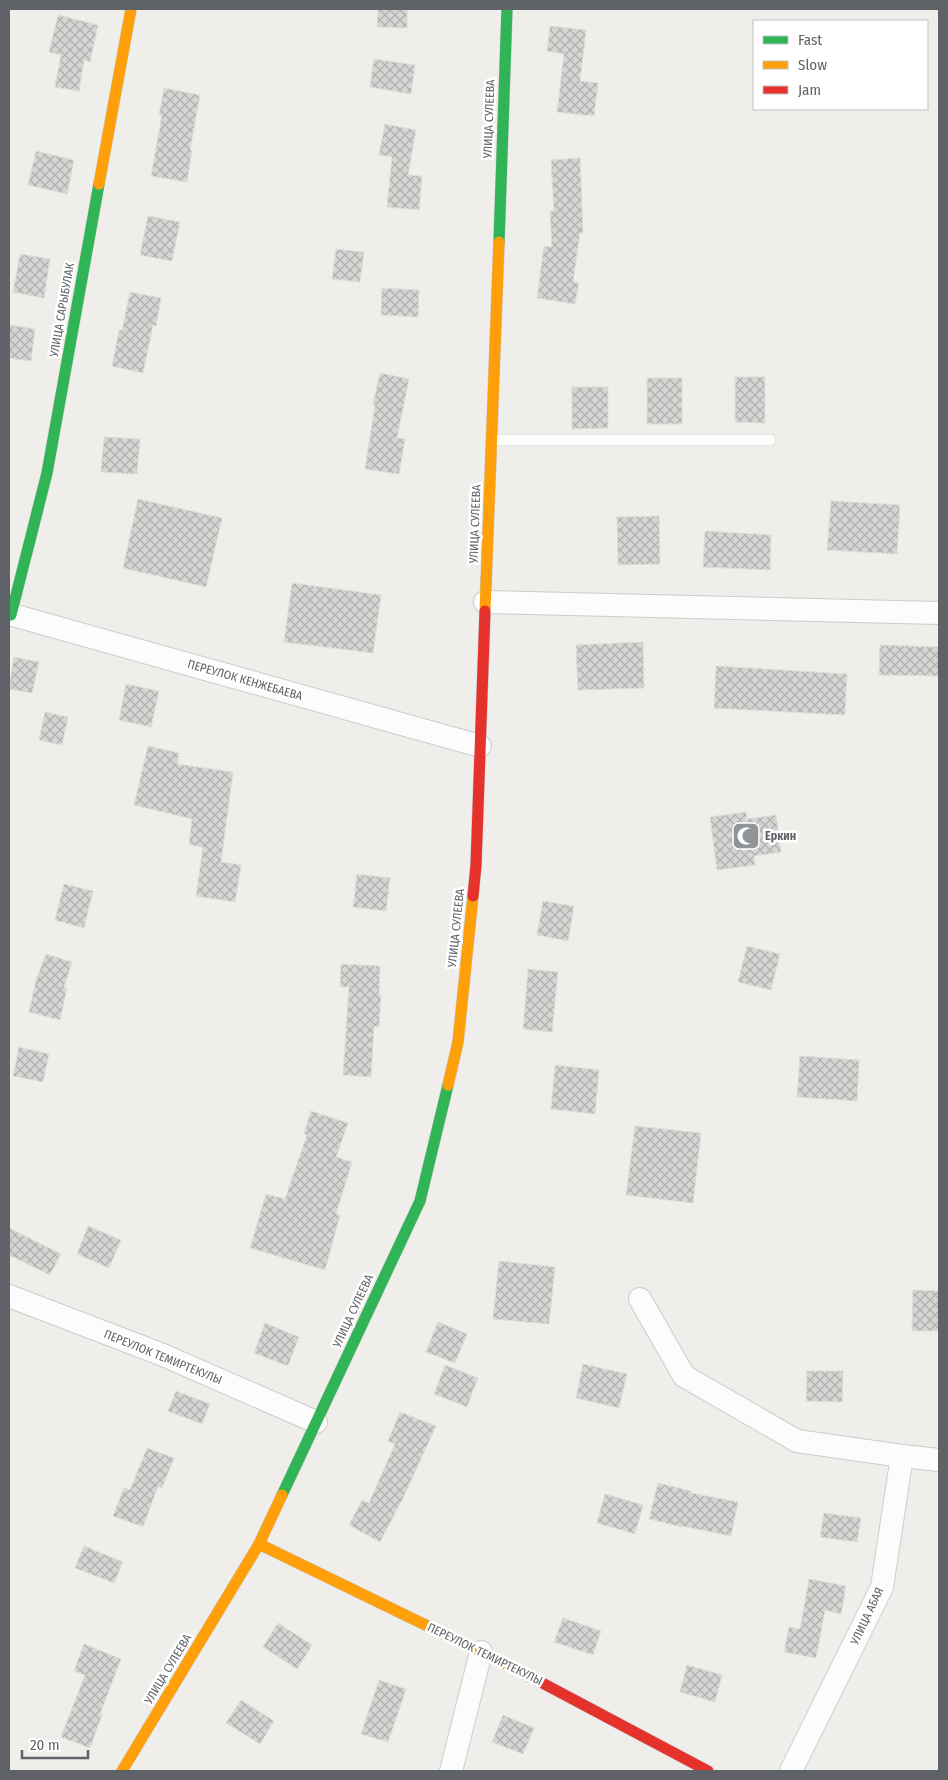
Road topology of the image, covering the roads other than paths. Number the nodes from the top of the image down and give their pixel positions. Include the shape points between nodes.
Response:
1 (131, 9) edge
2 (507, 9) edge
3 (491, 440) junction
4 (770, 440) dead end
5 (486, 602) junction
6 (939, 613) edge
7 (10, 614) edge
8 (480, 746) junction
9 (9, 1296) edge
10 (640, 1298) dead end
11 (316, 1422) junction
12 (902, 1456) junction
13 (939, 1460) edge
14 (259, 1544) junction
15 (482, 1652) junction
16 (122, 1771) edge
17 (450, 1771) edge
18 (708, 1771) edge
19 (791, 1771) edge

1 - 7 main road, УЛИЦА САРЫБУЛАК via 47,473
2 - 3 main road, УЛИЦА СУЛЕЕВА
3 - 4 lane
3 - 5 main road, УЛИЦА СУЛЕЕВА
5 - 6 street
5 - 8 main road, УЛИЦА СУЛЕЕВА
7 - 8 street, ПЕРЕУЛОК КЕНЖЕБАЕВА
8 - 11 main road, УЛИЦА СУЛЕЕВА via 476,865 458,1042 436,1136 420,1201
9 - 11 street, ПЕРЕУЛОК ТЕМИРТЕКУЛЫ via 163,1356
10 - 12 street via 684,1376 797,1441
11 - 14 main road, УЛИЦА СУЛЕЕВА
12 - 13 street
12 - 19 street, УЛИЦА АБАЯ via 882,1587
14 - 15 main road, ПЕРЕУЛОК ТЕМИРТЕКУЛЫ
14 - 16 main road, УЛИЦА СУЛЕЕВА
15 - 17 street
15 - 18 main road, ПЕРЕУЛОК ТЕМИРТЕКУЛЫ

